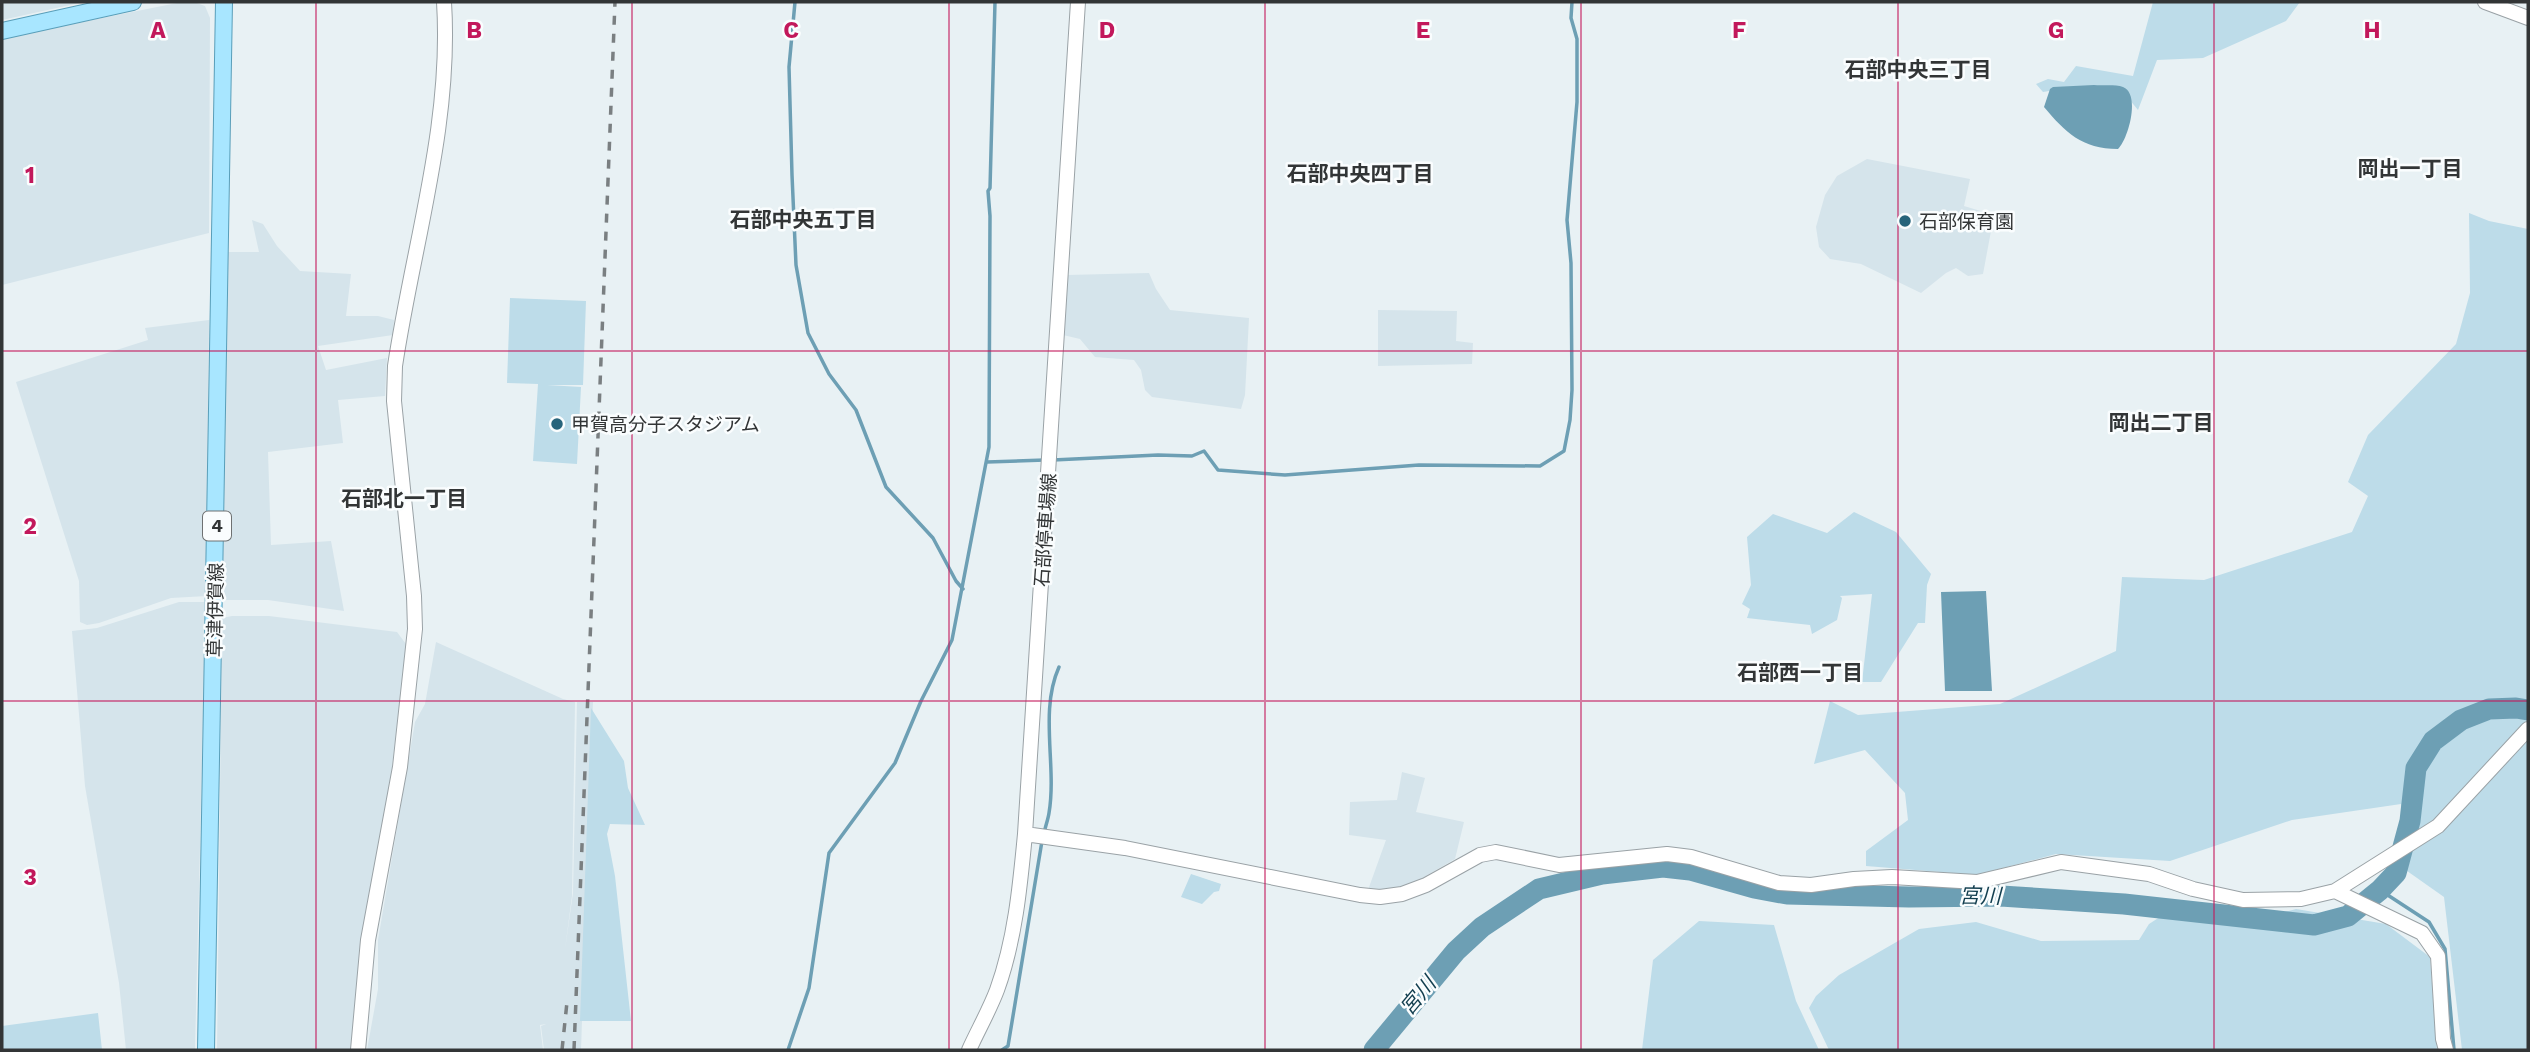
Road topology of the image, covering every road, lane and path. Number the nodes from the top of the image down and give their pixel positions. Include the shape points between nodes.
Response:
1 (133, 2) edge
2 (224, 2) edge
3 (444, 2) edge
4 (1078, 2) edge
5 (2485, 2) edge
6 (2528, 18) edge
7 (2, 31) edge
8 (2528, 729) edge
9 (1025, 834) junction
10 (2335, 891) junction
11 (206, 1050) edge
12 (358, 1050) edge
13 (969, 1050) edge
14 (2446, 1050) edge

1 - 7 main road
2 - 11 main road, 草津伊賀線 / 4
3 - 12 street via 442,110 395,366 394,401 415,629 400,767 368,940
4 - 9 street, 石部停車場線
5 - 6 street
8 - 10 street via 2438,826
9 - 10 street via 1125,848 1380,897 1402,894 1480,855 1496,852 1559,865 1667,854 1779,883 1811,885 1892,877 1977,882 2061,862 2149,874 2243,900 2301,899
9 - 13 street, 石部停車場線 via 1010,944 996,991
10 - 14 street via 2422,933 2438,957

